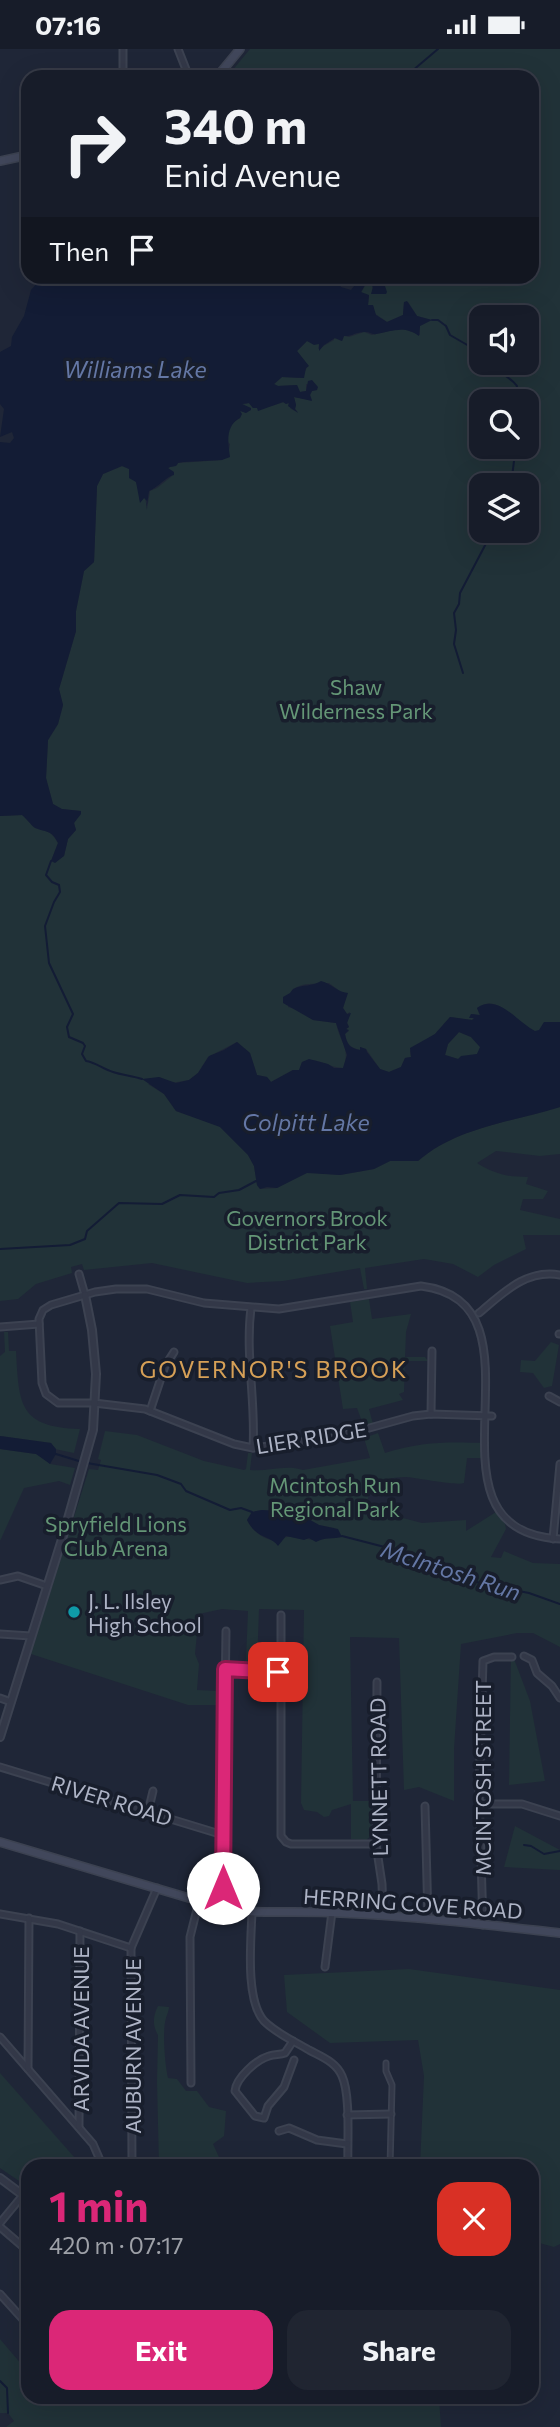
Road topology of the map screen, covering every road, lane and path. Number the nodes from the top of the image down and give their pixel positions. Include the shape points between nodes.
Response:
1 (123, 49) edge
2 (178, 49) edge
3 (240, 49) edge
4 (123, 70) edge
5 (186, 70) edge
6 (223, 70) edge
7 (21, 156) edge
8 (0, 161) edge
9 (79, 1274) dead end
10 (560, 1275) edge
11 (85, 1295) junction
12 (251, 1308) junction
13 (479, 1313) junction
14 (484, 1321) dead end
15 (39, 1324) junction
16 (0, 1327) edge
17 (432, 1351) dead end
18 (174, 1352) dead end
19 (549, 1396) dead end
20 (560, 1402) edge
21 (94, 1403) junction
22 (493, 1404) dead end
23 (150, 1411) junction
24 (431, 1415) junction
25 (492, 1416) junction
26 (253, 1448) junction
27 (560, 1464) edge
28 (557, 1539) edge
29 (0, 1580) edge
30 (47, 1585) junction
31 (281, 1615) dead end
32 (226, 1631) dead end
33 (0, 1634) edge
34 (31, 1636) junction
35 (524, 1656) dead end
36 (512, 1657) dead end
37 (225, 1669) junction
38 (279, 1672) junction
39 (377, 1682) dead end
40 (0, 1698) edge
41 (560, 1698) edge
42 (11, 1702) junction
43 (0, 1737) edge
44 (0, 1767) edge
45 (153, 1791) dead end
46 (479, 1804) junction
47 (425, 1806) dead end
48 (148, 1812) junction
49 (560, 1816) edge
50 (223, 1835) junction
51 (0, 1842) edge
52 (376, 1844) junction
53 (157, 1888) junction
54 (199, 1901) junction
55 (222, 1908) junction
56 (252, 1912) junction
57 (332, 1912) junction
58 (0, 1914) edge
59 (383, 1914) junction
60 (29, 1918) junction
61 (428, 1919) junction
62 (483, 1925) junction
63 (80, 1931) junction
64 (560, 1933) edge
65 (131, 1948) junction
66 (325, 1967) dead end
67 (0, 2037) edge
68 (293, 2041) junction
69 (294, 2060) dead end
70 (386, 2063) dead end
71 (28, 2069) junction
72 (191, 2083) dead end
73 (391, 2114) junction
74 (347, 2115) junction
75 (79, 2127) junction
76 (279, 2131) dead end
77 (347, 2144) junction
78 (100, 2159) edge
79 (132, 2159) edge
80 (348, 2159) edge
81 (390, 2159) edge
82 (0, 2178) edge
83 (21, 2193) edge
84 (21, 2202) edge
85 (0, 2225) edge
86 (21, 2244) edge
87 (0, 2294) edge
88 (21, 2317) edge

1 - 4 street
2 - 5 street
3 - 6 main road
7 - 8 main road
9 - 11 street
10 - 13 street via 525,1278
11 - 12 street via 148,1289 204,1303
11 - 15 street via 47,1306
11 - 21 street via 95,1363
12 - 13 street via 279,1309 421,1286 451,1294
12 - 26 street
13 - 14 street
15 - 16 street
15 - 21 street, LIER RIDGE via 46,1394 58,1403
17 - 24 street
18 - 23 street
19 - 20 street
21 - 23 street, LIER RIDGE
21 - 30 street via 89,1449
22 - 25 street
23 - 26 street, LIER RIDGE
24 - 25 street, LIER RIDGE
24 - 26 street, LIER RIDGE via 334,1438
25 - 28 street via 491,1480 499,1507 525,1532
27 - 28 street
29 - 30 street via 20,1577
30 - 34 street
31 - 38 street
32 - 37 street
33 - 34 street
34 - 42 street
35 - 41 street
36 - 46 street, MCINTOSH STREET via 483,1661
37 - 38 street
37 - 50 street
38 - 52 street via 282,1838 292,1844
39 - 52 street, LYNNETT ROAD
40 - 42 street
42 - 43 street
44 - 48 street, RIVER ROAD
45 - 48 street
46 - 49 street via 522,1804
46 - 62 street, MCINTOSH STREET
47 - 61 street
48 - 50 street, RIVER ROAD
50 - 55 street
51 - 53 main road, HERRING COVE ROAD
52 - 59 street, LYNNETT ROAD
53 - 54 main road, HERRING COVE ROAD
53 - 65 street, AUBURN AVENUE
54 - 55 main road, HERRING COVE ROAD via 211,1909
54 - 72 street via 190,1937
55 - 56 main road, HERRING COVE ROAD
56 - 57 main road, HERRING COVE ROAD
56 - 68 street via 254,2004 267,2024
57 - 59 main road, HERRING COVE ROAD
57 - 66 street
58 - 60 street
59 - 61 main road, HERRING COVE ROAD
60 - 63 street
60 - 71 street
61 - 62 main road, HERRING COVE ROAD
62 - 64 main road, HERRING COVE ROAD
63 - 65 street
63 - 75 street, ARVIDA AVENUE
65 - 79 street, AUBURN AVENUE
67 - 71 street
68 - 69 street via 285,2053 262,2059 236,2083 235,2091 255,2116 264,2118 284,2087
68 - 74 street via 339,2071
70 - 73 street via 392,2085
71 - 75 street
73 - 74 street
73 - 81 street
74 - 77 street
75 - 78 street
76 - 77 street via 289,2128 317,2140
77 - 80 street
82 - 83 street
84 - 85 street
85 - 86 street
87 - 88 street

